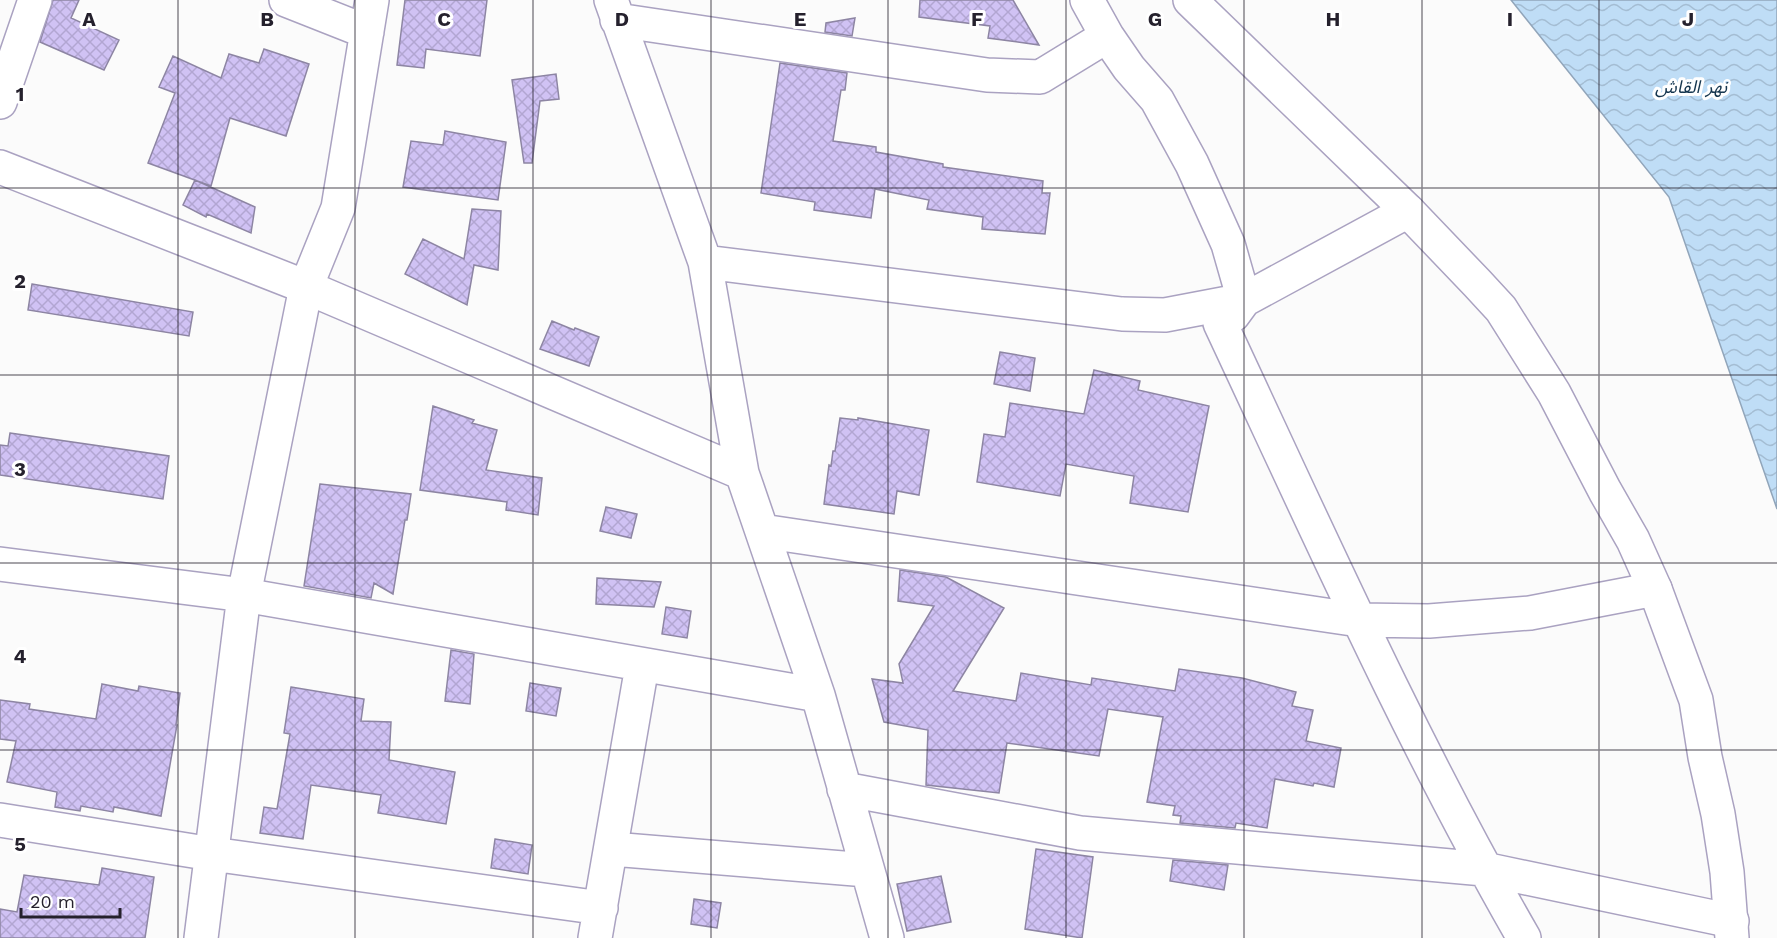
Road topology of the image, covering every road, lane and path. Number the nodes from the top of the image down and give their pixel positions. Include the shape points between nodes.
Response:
1 (35, 0) edge
2 (286, 0) edge
3 (372, 0) edge
4 (1087, 0) edge
5 (1190, 0) edge
6 (614, 10) edge
7 (367, 32) junction
8 (1107, 36) junction
9 (0, 102) edge
10 (0, 167) edge
11 (1408, 211) junction
12 (705, 262) junction
13 (306, 287) junction
14 (1244, 300) junction
15 (742, 473) junction
16 (762, 531) junction
17 (0, 564) edge
18 (1655, 589) junction
19 (244, 595) junction
20 (1359, 620) junction
21 (642, 666) junction
22 (818, 695) junction
23 (844, 789) junction
24 (0, 820) edge
25 (612, 849) junction
26 (212, 854) junction
27 (1484, 869) junction
28 (867, 870) junction
29 (598, 923) edge
30 (1732, 930) edge
31 (201, 938) edge
32 (887, 938) edge
33 (1524, 938) edge

1 - 9 street
2 - 7 street
3 - 7 street
4 - 8 street
5 - 11 street
6 - 8 street via 987,75 1040,77
6 - 12 street
7 - 13 street via 338,208
8 - 14 street via 1157,100 1191,164 1228,244
10 - 13 street
11 - 14 street
11 - 18 street via 1501,309 1554,393
12 - 14 street via 1122,314 1165,315
12 - 15 street
13 - 15 street
13 - 19 street
14 - 20 street via 1233,315 1220,323
15 - 16 street
16 - 20 street
16 - 22 street
17 - 19 street
18 - 20 street via 1530,613 1429,621
18 - 30 street via 1696,700 1718,814
19 - 21 street
19 - 26 street
20 - 27 street
21 - 22 street
21 - 25 street
22 - 23 street
23 - 27 street via 1080,833
23 - 28 street
24 - 26 street
25 - 28 street
25 - 29 street
26 - 29 street
26 - 31 street
27 - 30 street
27 - 33 street
28 - 32 street

